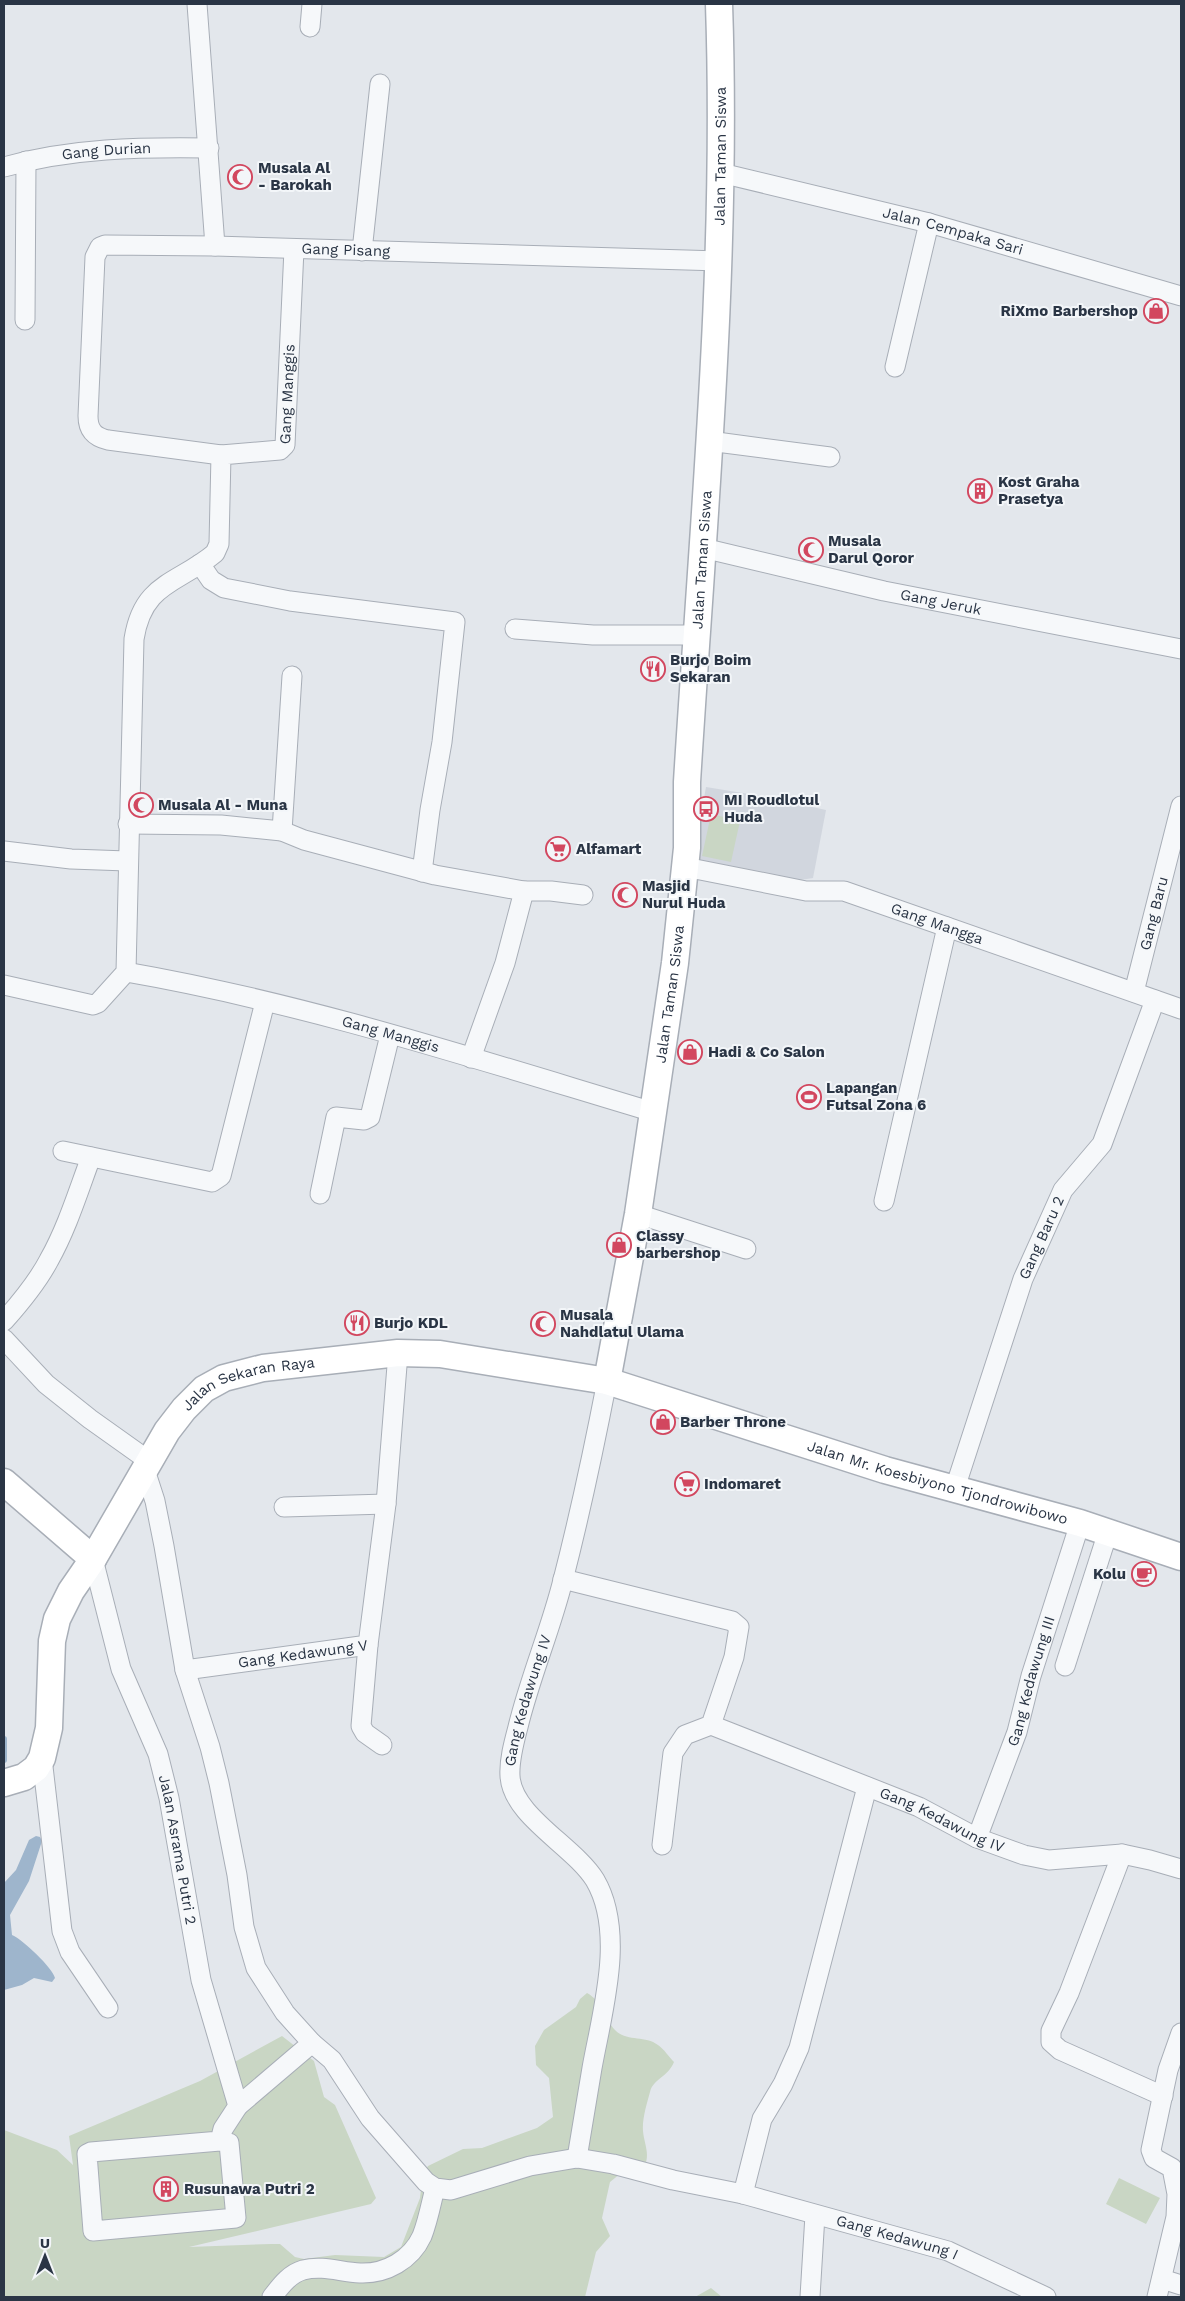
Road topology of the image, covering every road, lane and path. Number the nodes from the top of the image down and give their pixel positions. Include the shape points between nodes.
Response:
1 (197, 4) edge
2 (312, 4) edge
3 (719, 4) edge
4 (310, 27) dead end
5 (380, 84) dead end
6 (209, 148) junction
7 (26, 161) junction
8 (4, 167) edge
9 (722, 172) junction
10 (929, 223) junction
11 (215, 246) junction
12 (294, 249) junction
13 (362, 251) junction
14 (720, 261) junction
15 (1181, 296) edge
16 (25, 320) dead end
17 (895, 367) dead end
18 (709, 441) junction
19 (222, 455) junction
20 (830, 457) dead end
21 (703, 548) junction
22 (200, 564) junction
23 (514, 629) dead end
24 (696, 635) junction
25 (1181, 649) edge
26 (292, 676) dead end
27 (1181, 806) edge
28 (128, 824) junction
29 (282, 831) junction
30 (4, 852) edge
31 (127, 861) junction
32 (686, 867) junction
33 (422, 872) junction
34 (524, 891) junction
35 (584, 895) dead end
36 (946, 927) junction
37 (126, 972) junction
38 (4, 985) edge
39 (1134, 992) junction
40 (1156, 1000) junction
41 (264, 1002) junction
42 (1181, 1009) edge
43 (390, 1035) junction
44 (471, 1058) junction
45 (653, 1112) junction
46 (63, 1151) dead end
47 (91, 1157) junction
48 (320, 1194) dead end
49 (884, 1201) dead end
50 (638, 1214) junction
51 (746, 1249) dead end
52 (4, 1321) edge
53 (4, 1339) edge
54 (398, 1353) junction
55 (607, 1381) junction
56 (147, 1466) junction
57 (4, 1482) edge
58 (955, 1488) junction
59 (386, 1504) junction
60 (284, 1507) dead end
61 (1080, 1523) junction
62 (1108, 1532) junction
63 (1181, 1557) edge
64 (93, 1559) junction
65 (563, 1579) junction
66 (368, 1645) junction
67 (1065, 1666) dead end
68 (185, 1670) junction
69 (711, 1725) junction
70 (382, 1745) dead end
71 (42, 1758) junction
72 (14, 1780) edge
73 (868, 1787) junction
74 (977, 1838) junction
75 (662, 1845) dead end
76 (1122, 1854) junction
77 (1181, 1869) edge
78 (108, 2008) dead end
79 (1181, 2033) edge
80 (312, 2043) junction
81 (1169, 2091) edge
82 (238, 2106) junction
83 (220, 2141) junction
84 (578, 2158) junction
85 (436, 2188) junction
86 (743, 2194) junction
87 (815, 2215) junction
88 (1162, 2279) junction
89 (1181, 2285) edge
90 (272, 2297) edge
91 (810, 2297) edge
92 (1046, 2297) edge
93 (1157, 2297) edge

1 - 6 street
2 - 4 street
3 - 9 main road, Jalan Taman Siswa
5 - 13 street
6 - 7 street, Gang Durian via 112,149
6 - 11 street
7 - 8 street, Gang Durian
7 - 16 street
9 - 10 street, Jalan Cempaka Sari
9 - 14 main road, Jalan Taman Siswa
10 - 15 street, Jalan Cempaka Sari
10 - 17 street
11 - 12 street, Gang Pisang
11 - 19 street, Gang Pisang via 100,247 95,257 88,422 99,438
12 - 13 street, Gang Pisang
12 - 19 street, Gang Manggis via 285,445 280,450
13 - 14 street, Gang Pisang
14 - 18 main road, Jalan Taman Siswa
18 - 20 street
18 - 21 main road, Jalan Taman Siswa
19 - 22 street via 219,544 215,553
21 - 24 main road, Jalan Taman Siswa
21 - 25 street, Gang Jeruk via 884,592
22 - 28 street via 154,593 136,622
22 - 33 street via 211,580 224,588 290,601 455,622 442,742
23 - 24 street via 593,635
24 - 32 main road, Jalan Taman Siswa via 687,782
26 - 29 street
27 - 39 street, Gang Baru
28 - 29 street via 221,825
28 - 31 street
29 - 33 street
30 - 31 street
31 - 37 street
32 - 36 street, Gang Mangga via 806,891 844,891
32 - 45 main road, Jalan Taman Siswa
33 - 34 street
34 - 35 street
34 - 44 street via 506,963
36 - 39 street, Gang Mangga
36 - 49 street
37 - 38 street via 93,1005
37 - 41 street, Gang Manggis
39 - 40 street, Gang Mangga
40 - 42 street, Gang Mangga
40 - 58 street, Gang Baru 2 via 1102,1144 1063,1190 1023,1278
41 - 43 street, Gang Manggis
41 - 47 street via 222,1176 212,1182
43 - 44 street, Gang Manggis
43 - 48 street via 370,1117 364,1120 336,1117
44 - 45 street, Gang Manggis
45 - 50 main road, Jalan Taman Siswa
46 - 47 street
47 - 52 street via 66,1225 49,1260 28,1293
50 - 51 street
50 - 55 main road, Jalan Taman Siswa
53 - 56 street via 46,1384
54 - 55 main road, Jalan Sekaran Raya via 440,1354
54 - 56 main road, Jalan Sekaran Raya via 263,1368 224,1378 204,1389 184,1409
54 - 59 street, Gang Kedawung V
55 - 58 main road, Jalan Mr. Koesbiyono Tjondrowibowo via 885,1470
55 - 65 street, Gang Kedawung IV via 586,1489
56 - 64 main road, Jalan Sekaran Raya
56 - 68 street
57 - 64 main road
58 - 61 main road, Jalan Mr. Koesbiyono Tjondrowibowo
59 - 60 street
59 - 66 street, Gang Kedawung V
61 - 62 main road, Jalan Mr. Koesbiyono Tjondrowibowo
61 - 74 street, Gang Kedawung III via 1031,1676 1017,1732
62 - 63 main road, Jalan Mr. Koesbiyono Tjondrowibowo
62 - 67 street
64 - 71 main road, Jalan Sekaran Raya via 57,1619 52,1641 49,1728
64 - 82 street, Jalan Asrama Putri 2 via 121,1669 158,1754 169,1798 201,1980
65 - 69 street via 732,1621 739,1627 734,1657
65 - 84 street, Gang Kedawung IV via 523,1704 510,1775 512,1790 532,1818 563,1844 595,1880 606,1910 610,1958
66 - 68 street, Gang Kedawung V
66 - 70 street via 361,1726 365,1733
68 - 80 street via 220,1783 244,1927 256,1968 285,2013
69 - 73 street, Gang Kedawung IV
69 - 75 street via 685,1735 673,1753
71 - 72 main road via 36,1768
71 - 78 street via 62,1931 70,1952
73 - 74 street, Gang Kedawung IV via 919,1807
73 - 86 street via 799,2048 762,2119
74 - 76 street, Gang Kedawung IV via 1024,1855 1049,1860
76 - 77 street, Gang Kedawung IV
76 - 81 street via 1051,2031 1051,2042 1060,2050
79 - 81 street
80 - 82 street
80 - 85 street via 332,2060 370,2118 426,2182
81 - 88 street via 1151,2150 1154,2158 1172,2168 1177,2205
82 - 83 street
83 - 83 street via 91,2152 86,2158 93,2231 236,2218 229,2143
84 - 85 street, Gang Kedawung I via 530,2166 451,2190
84 - 86 street, Gang Kedawung I
85 - 90 street via 422,2236 407,2257 373,2272 324,2267 302,2270 284,2282
86 - 87 street, Gang Kedawung I
87 - 91 street
87 - 92 street, Gang Kedawung I via 948,2251
88 - 89 street
88 - 93 street

